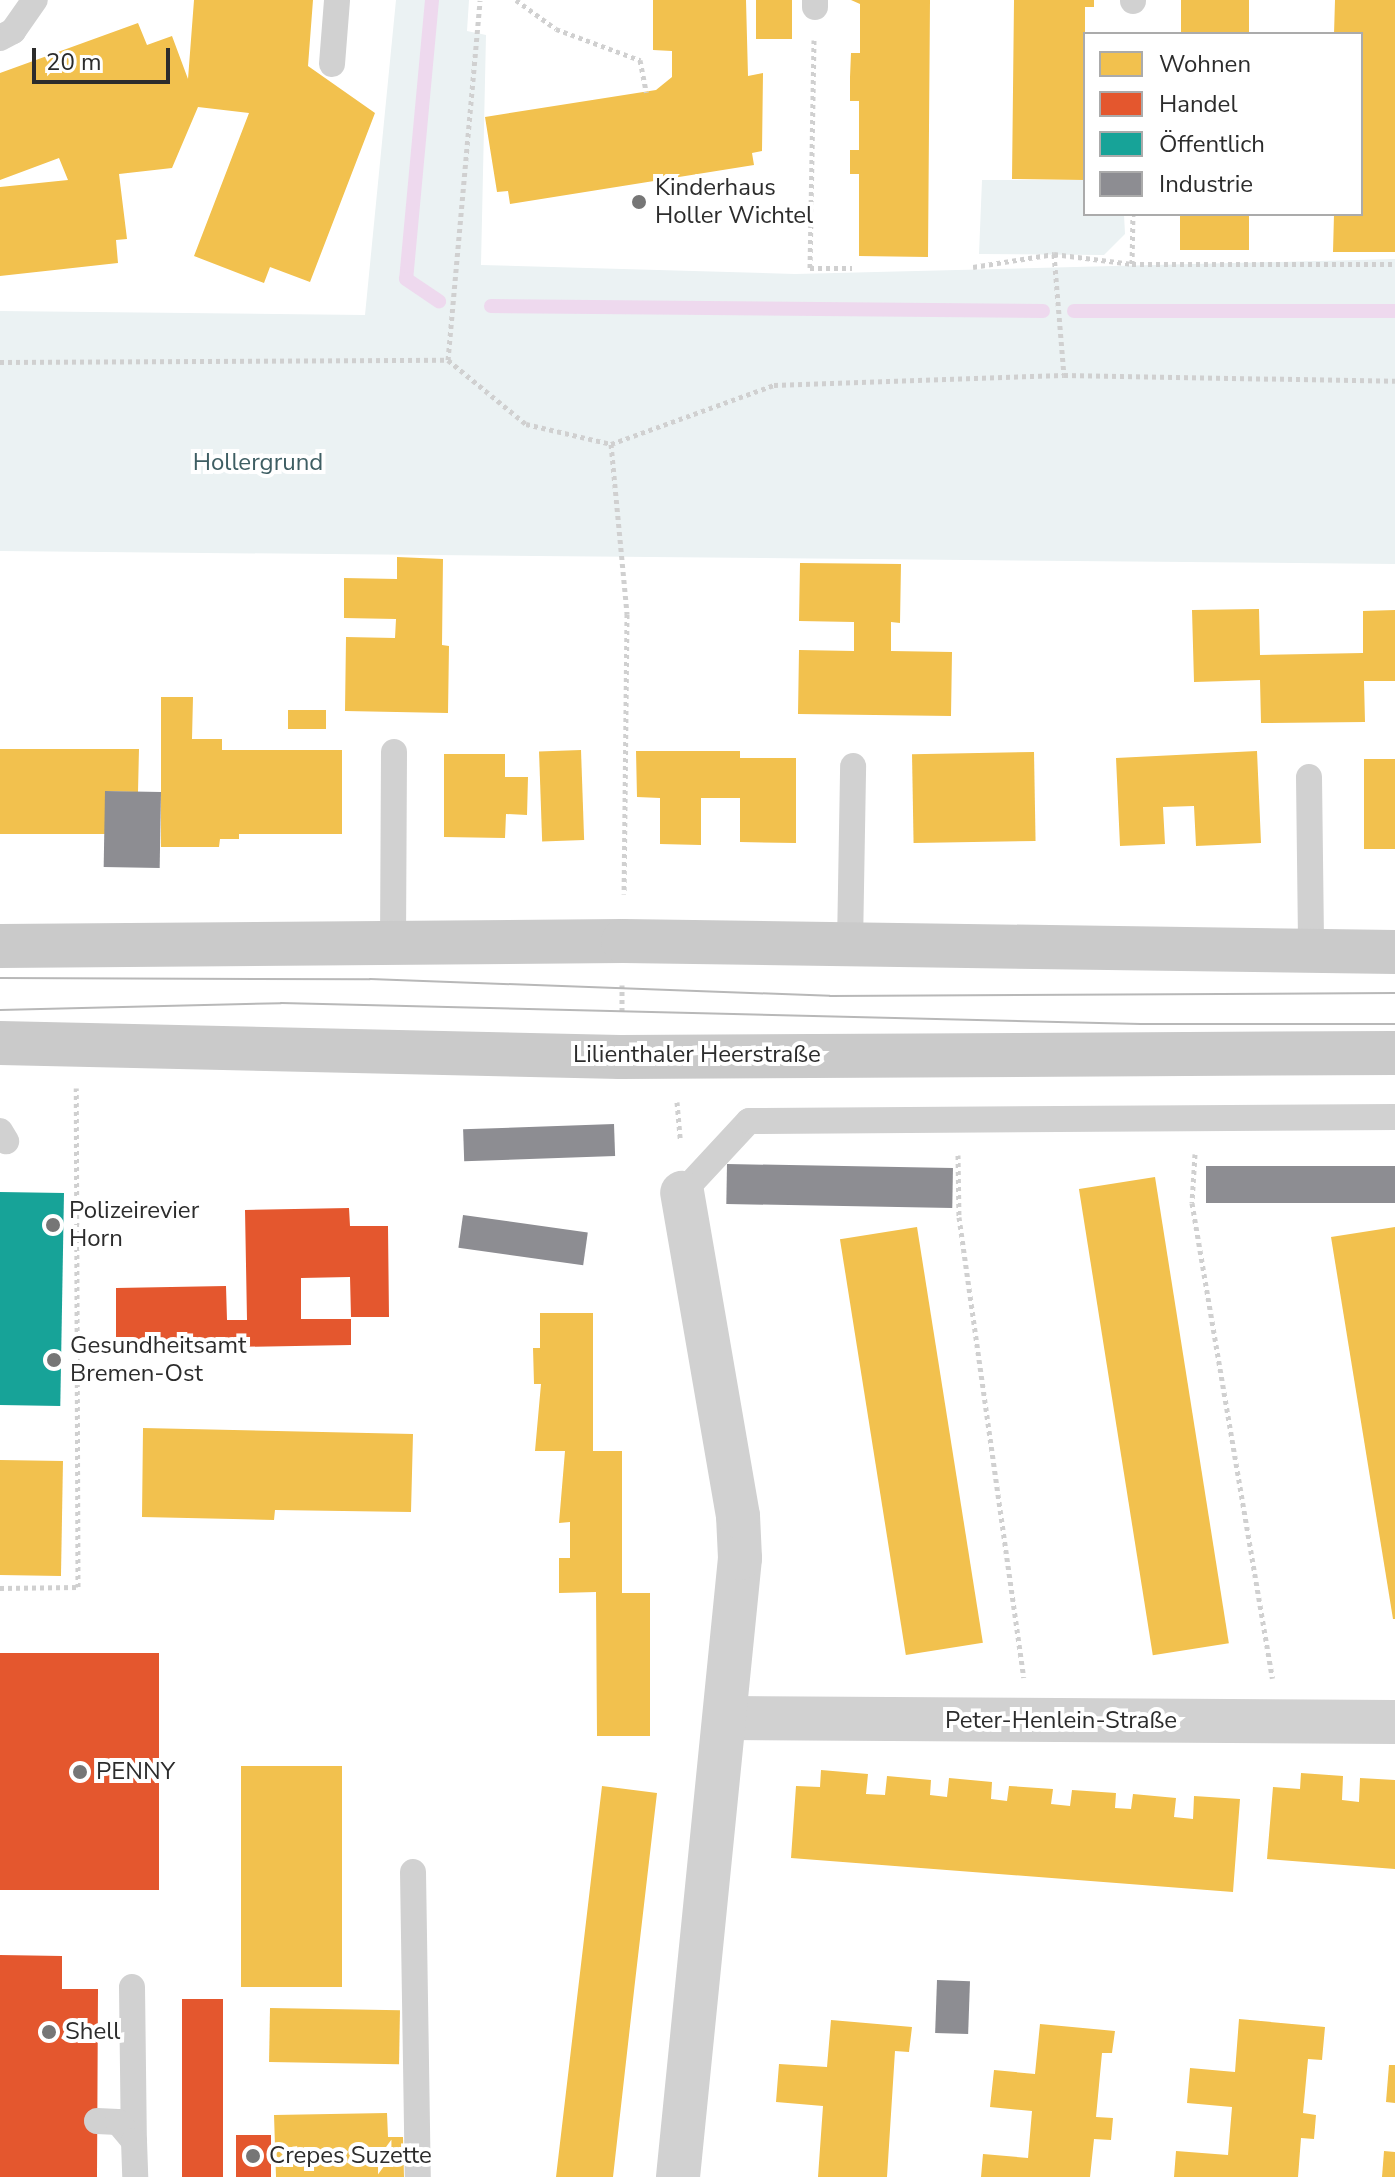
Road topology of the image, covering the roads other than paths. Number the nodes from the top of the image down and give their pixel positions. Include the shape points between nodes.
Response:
1 (35, 0) edge
2 (337, 0) edge
3 (0, 38) edge
4 (332, 64) dead end
5 (394, 752) dead end
6 (853, 766) dead end
7 (1309, 777) dead end
8 (393, 944) junction
9 (850, 945) junction
10 (0, 946) edge
11 (1311, 951) junction
12 (1395, 952) edge
13 (0, 1043) edge
14 (1395, 1053) edge
15 (1395, 1117) edge
16 (682, 1193) joint
17 (726, 1718) junction
18 (1395, 1722) edge
19 (413, 1872) dead end
20 (132, 1987) dead end
21 (97, 2121) dead end
22 (134, 2141) junction
23 (135, 2177) edge
24 (418, 2177) edge
25 (678, 2177) edge

1 - 3 lane via 13,31
2 - 4 lane
5 - 8 lane
6 - 9 lane
7 - 11 lane
8 - 9 main road
8 - 10 main road
9 - 11 main road
11 - 12 main road
13 - 14 main road, Lilienthaler Heerstraße via 620,1057
15 - 16 lane via 749,1121
16 - 17 street via 738,1516 740,1558
17 - 18 street, Peter-Henlein-Straße
17 - 25 street
19 - 24 lane
20 - 22 lane
21 - 22 lane via 118,2122
22 - 23 lane

